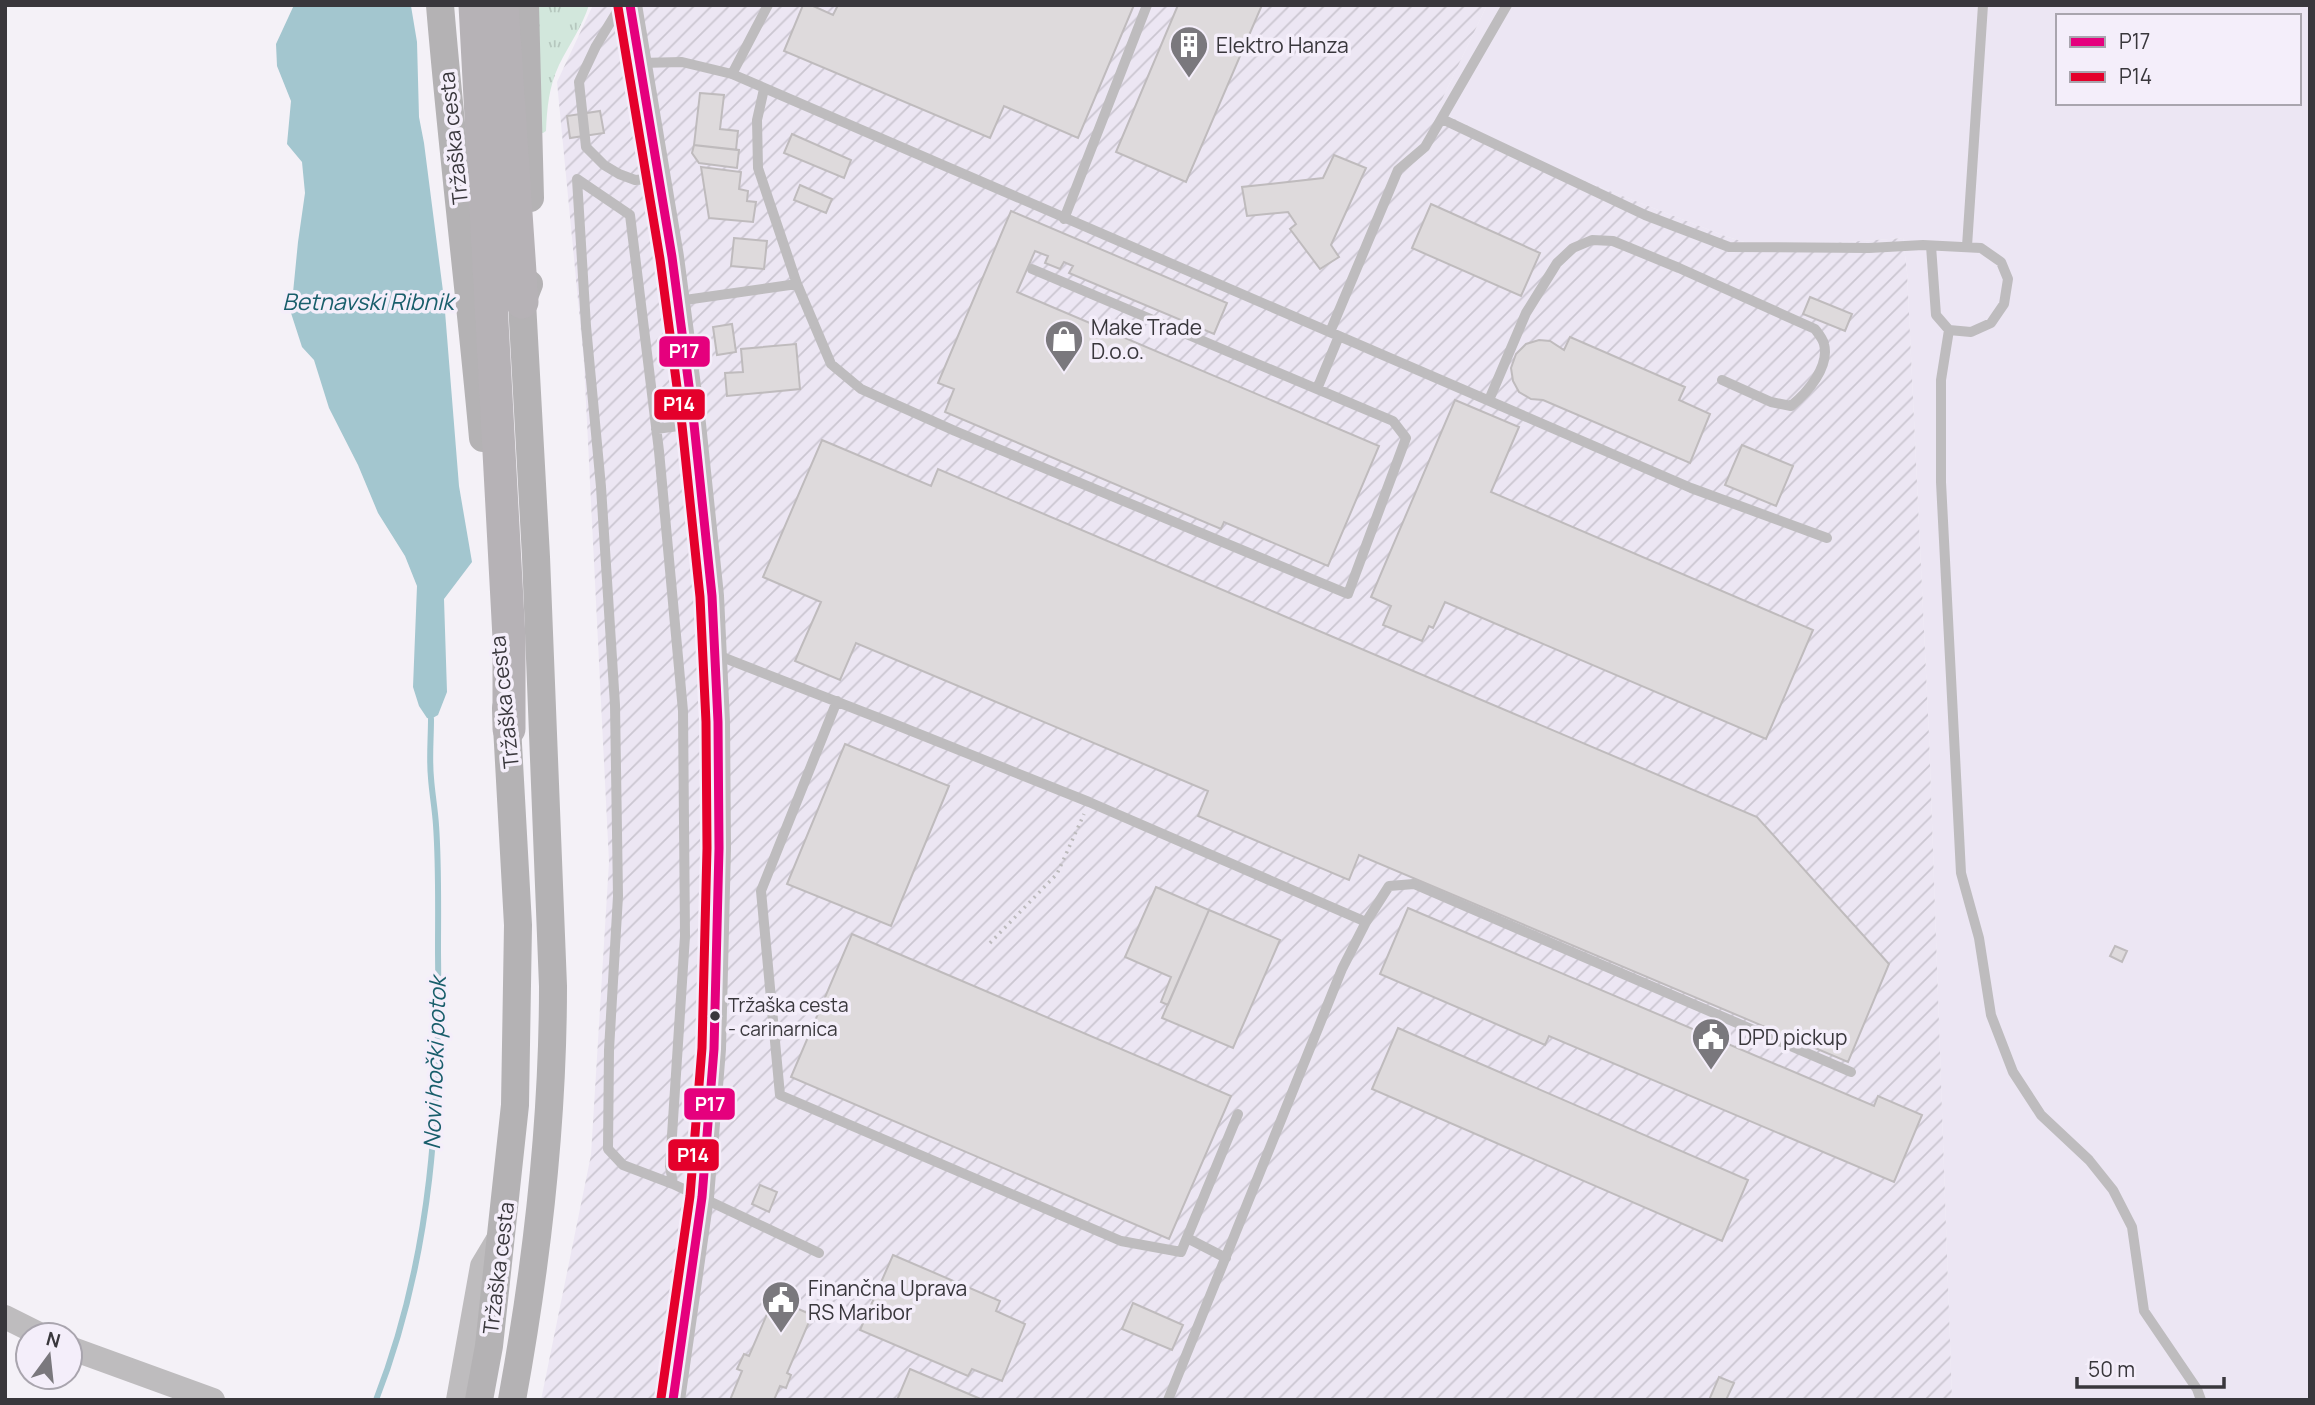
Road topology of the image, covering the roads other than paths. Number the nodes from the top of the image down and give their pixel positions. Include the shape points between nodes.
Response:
1 (440, 5) edge
2 (475, 5) edge
3 (502, 5) edge
4 (525, 5) edge
5 (621, 5) edge
6 (630, 5) edge
7 (768, 5) edge
8 (1147, 5) edge
9 (1507, 5) edge
10 (1983, 5) edge
11 (640, 63) junction
12 (732, 74) junction
13 (764, 89) junction
14 (1442, 119) junction
15 (658, 178) junction
16 (1064, 219) junction
17 (1931, 246) junction
18 (1967, 246) junction
19 (1032, 269) dead end
20 (797, 284) junction
21 (522, 302) junction
22 (677, 302) junction
23 (1949, 330) junction
24 (1334, 334) junction
25 (1722, 380) dead end
26 (1318, 389) junction
27 (1489, 400) junction
28 (694, 424) junction
29 (656, 429) junction
30 (1827, 538) dead end
31 (714, 654) junction
32 (837, 702) junction
33 (509, 729) junction
34 (1366, 922) junction
35 (1851, 1072) dead end
36 (1238, 1114) dead end
37 (673, 1184) junction
38 (702, 1197) junction
39 (502, 1232) junction
40 (1187, 1238) junction
41 (819, 1253) dead end
42 (1226, 1258) junction
43 (84, 1353) edge
44 (213, 1400) edge
45 (458, 1400) edge
46 (480, 1400) edge
47 (512, 1400) edge
48 (673, 1400) edge
49 (1168, 1400) edge
50 (2201, 1400) edge

1 - 33 main road, Tržaška cesta via 483,436 494,611
2 - 33 highway via 509,638
3 - 21 highway
4 - 21 main road, Tržaška cesta via 533,271
5 - 15 lane via 579,82 586,147 619,174 635,180
6 - 11 street
7 - 12 lane
8 - 16 lane
9 - 14 lane
10 - 18 lane
11 - 12 lane via 682,62
11 - 15 street
12 - 13 lane
13 - 16 lane
13 - 20 lane via 757,120 758,168
14 - 17 lane via 1645,215 1729,247
14 - 24 lane via 1425,146 1398,170
15 - 22 street
16 - 24 lane
17 - 18 lane
17 - 23 lane via 1936,315
18 - 23 lane via 1981,248 2001,261 2008,279 2004,304 1991,323 1971,332
19 - 26 lane
20 - 22 lane
20 - 26 lane via 831,365 861,389 1348,594 1406,438 1393,421
21 - 47 main road, Tržaška cesta via 553,1010 548,1142 537,1248
22 - 28 street
23 - 50 lane via 1941,380 1941,482 1961,873 1979,938 1991,1015 2013,1072 2041,1115 2113,1189 2132,1227 2144,1311
24 - 26 lane
24 - 27 lane
25 - 27 lane via 1791,406 1808,393 1822,366 1824,344 1815,329 1679,268 1613,241 1592,240 1573,248 1557,263 1526,313
27 - 30 lane via 1691,488
28 - 29 lane
28 - 31 street
29 - 37 lane via 683,711 685,936 670,1166
29 - 37 lane via 630,215 577,179 615,705 618,896 608,1149 623,1165
31 - 32 lane
31 - 38 street via 719,848 714,1049
32 - 34 lane via 1089,802
32 - 40 lane via 761,891 780,1095 1121,1241 1181,1252
33 - 39 main road, Tržaška cesta via 518,1017 515,1105
34 - 35 lane via 1389,886 1414,884
34 - 42 lane via 1342,969
36 - 40 lane
37 - 38 lane
38 - 41 lane
38 - 48 street
39 - 45 street via 482,1266
39 - 46 main road, Tržaška cesta
40 - 42 lane
42 - 49 lane
43 - 44 street

